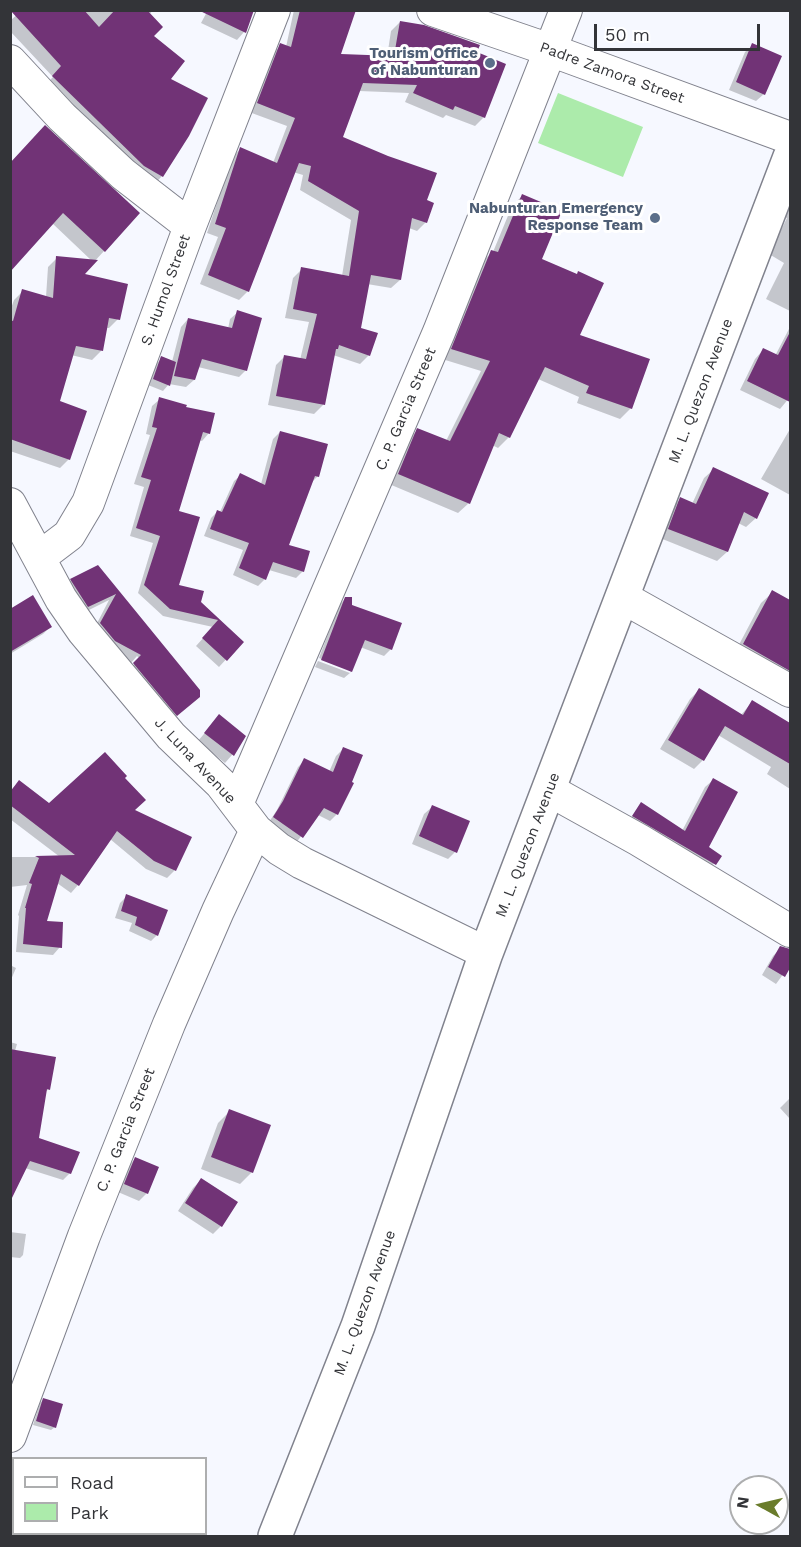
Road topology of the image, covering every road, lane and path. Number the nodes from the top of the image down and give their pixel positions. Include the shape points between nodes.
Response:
1 (274, 10) edge
2 (433, 10) edge
3 (566, 10) edge
4 (550, 50) junction
5 (10, 61) edge
6 (790, 138) edge
7 (790, 157) edge
8 (190, 226) junction
9 (10, 504) edge
10 (40, 556) junction
11 (622, 597) junction
12 (790, 691) edge
13 (549, 790) junction
14 (237, 804) junction
15 (256, 830) junction
16 (790, 931) edge
17 (486, 953) junction
18 (10, 1436) edge
19 (275, 1536) edge

1 - 8 street, S. Humol Street
2 - 4 street, Padre Zamora Street
3 - 4 street, C. P. Garcia Street
4 - 6 street, Padre Zamora Street
4 - 14 street, C. P. Garcia Street via 439,332
5 - 8 street via 123,174
7 - 11 main road, M. L. Quezon Avenue
8 - 10 street, S. Humol Street via 88,503 69,535
9 - 10 street, J. Luna Avenue
10 - 14 street, J. Luna Avenue via 83,631 164,728
11 - 12 street
11 - 13 main road, M. L. Quezon Avenue
13 - 16 street
13 - 17 main road, M. L. Quezon Avenue
14 - 15 street, J. Luna Avenue
15 - 17 street, J. Luna Avenue via 302,863
15 - 18 street, C. P. Garcia Street via 169,1024
17 - 19 main road, M. L. Quezon Avenue via 358,1326

